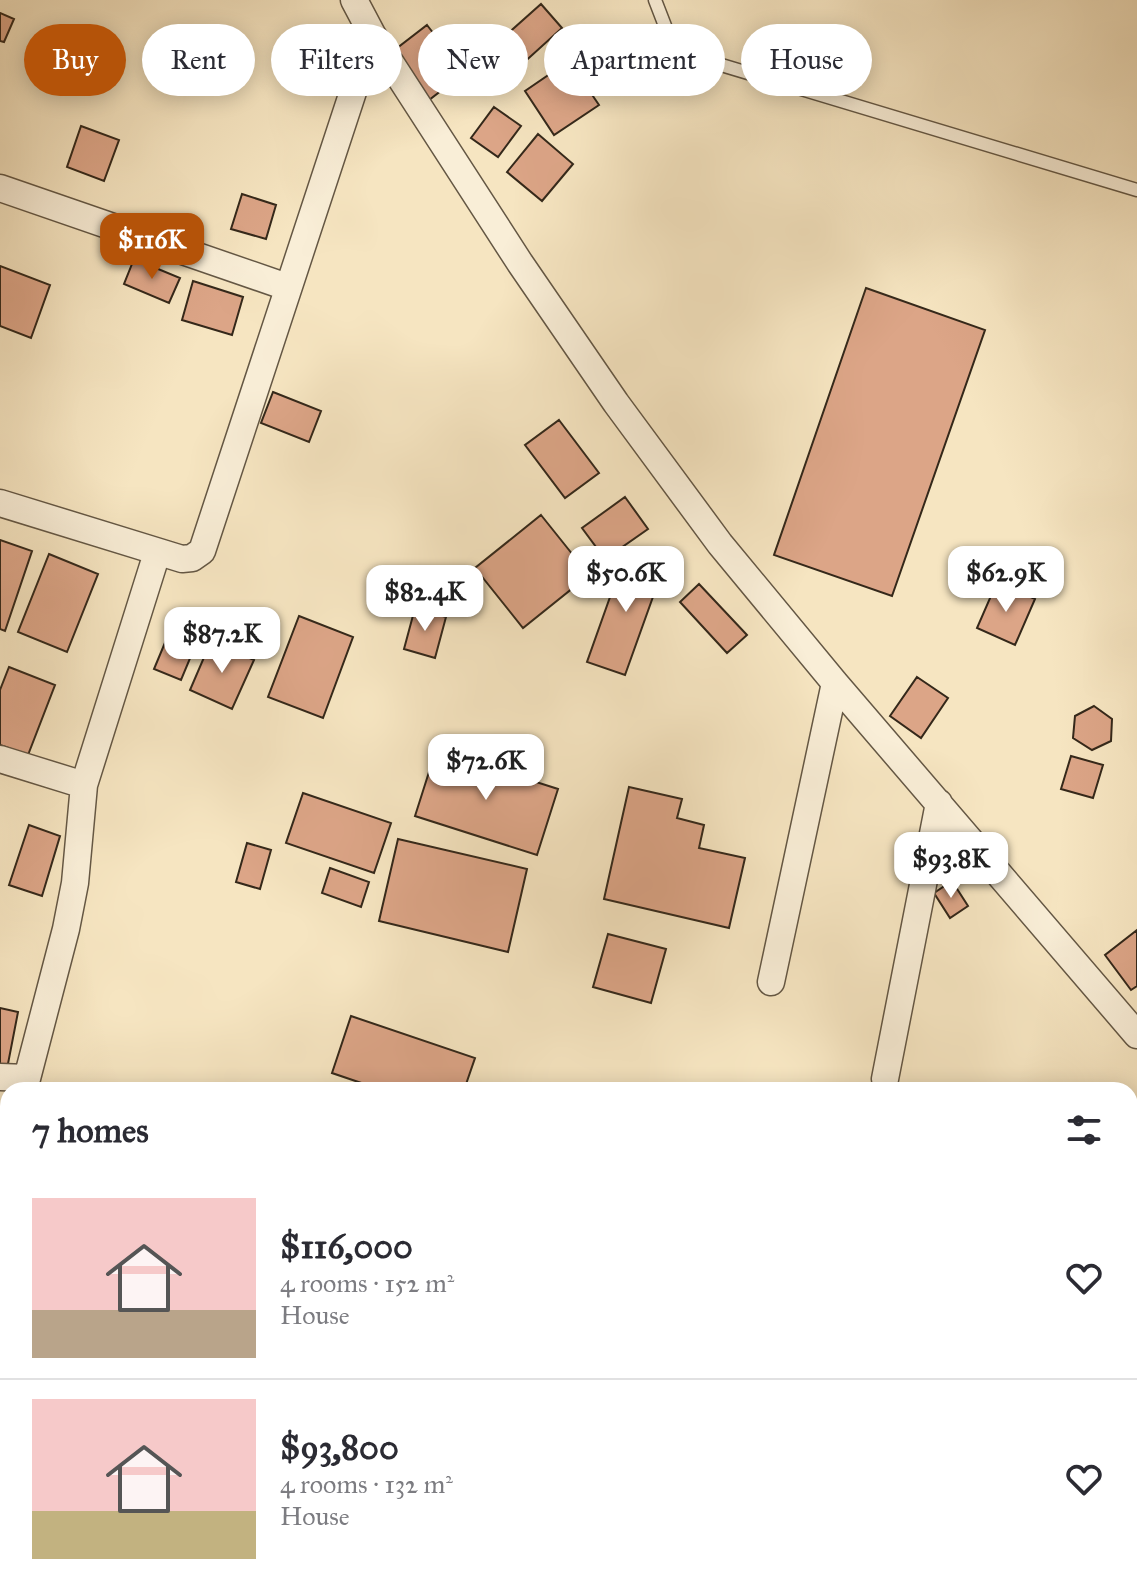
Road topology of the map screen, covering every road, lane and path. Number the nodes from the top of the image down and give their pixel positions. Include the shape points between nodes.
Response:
1 (354, 0) edge
2 (655, 0) edge
3 (367, 24) edge
4 (402, 80) edge
5 (351, 96) edge
6 (0, 188) edge
7 (1137, 190) edge
8 (287, 287) junction
9 (0, 503) edge
10 (157, 553) junction
11 (835, 683) junction
12 (0, 759) edge
13 (84, 785) junction
14 (939, 803) junction
15 (771, 982) dead end
16 (1137, 1035) edge
17 (885, 1079) dead end
18 (27, 1082) edge

1 - 3 street
2 - 7 lane via 667,31 698,58
4 - 11 street via 616,403 720,544
5 - 8 street
6 - 8 street
8 - 10 street via 202,551 182,559
9 - 10 street
10 - 13 street
11 - 14 street
11 - 15 street
12 - 13 street
13 - 18 street via 75,883
14 - 16 street
14 - 17 street

